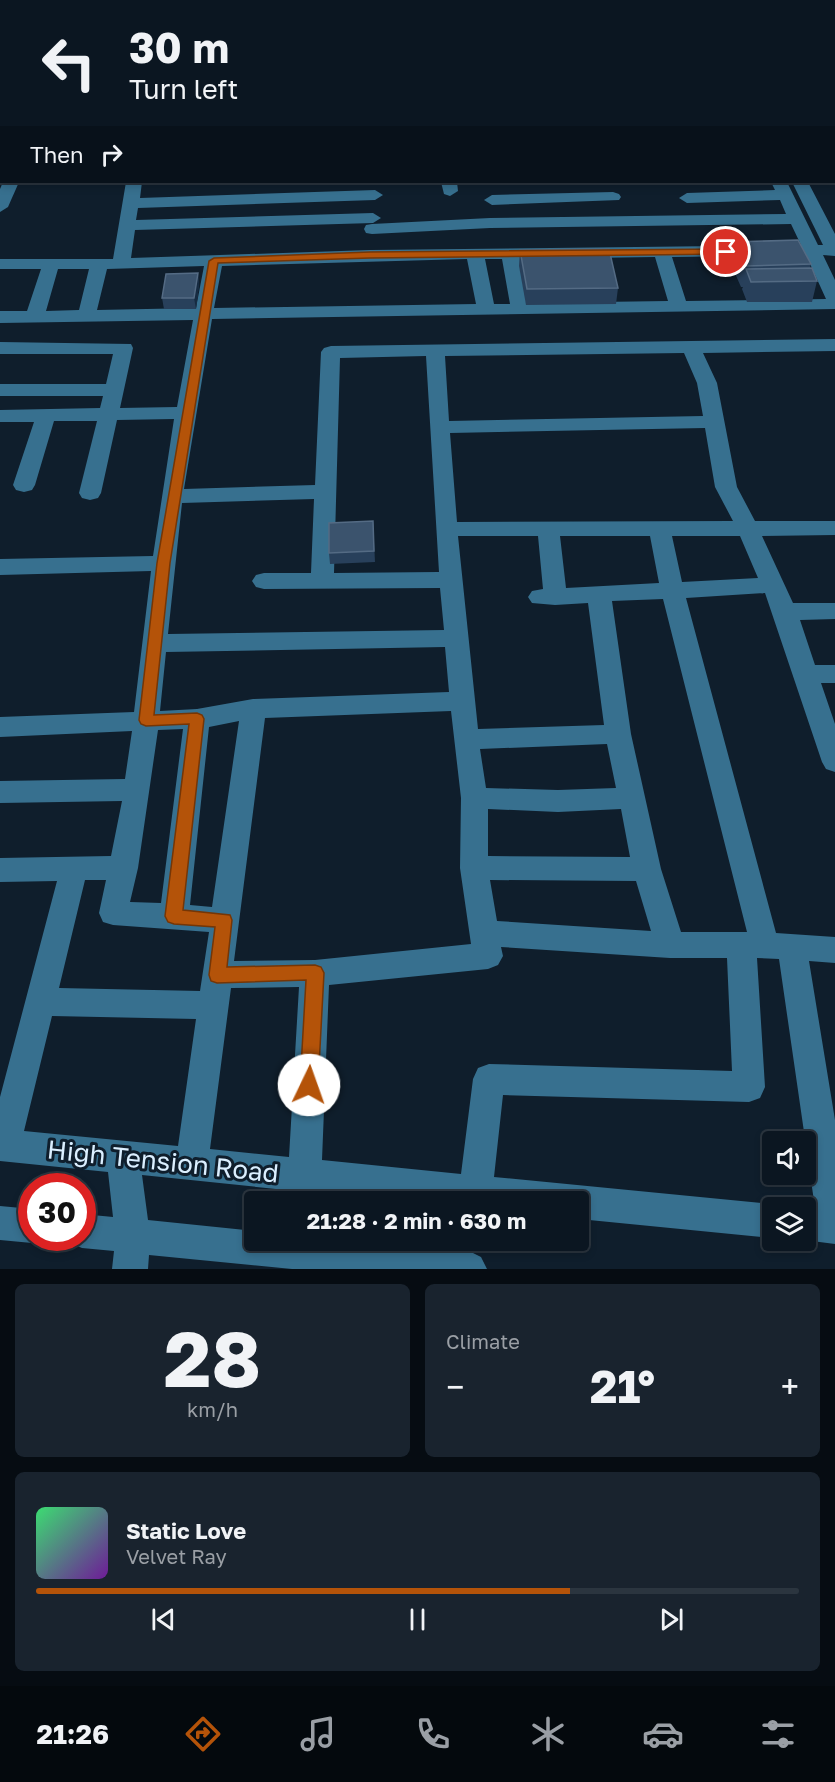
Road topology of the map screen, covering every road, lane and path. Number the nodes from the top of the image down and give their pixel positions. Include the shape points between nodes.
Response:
1 (10, 183) edge
2 (134, 183) edge
3 (800, 183) edge
4 (375, 188) edge
5 (782, 188) edge
6 (613, 189) edge
7 (687, 198) dead end
8 (492, 200) dead end
9 (131, 203) junction
10 (835, 204) edge
11 (812, 206) junction
12 (0, 207) edge
13 (798, 219) junction
14 (618, 221) junction
15 (372, 224) junction
16 (127, 225) junction
17 (813, 250) junction
18 (835, 251) edge
19 (662, 252) junction
20 (623, 253) junction
21 (475, 254) junction
22 (510, 254) junction
23 (370, 255) junction
24 (214, 261) junction
25 (0, 264) edge
26 (99, 264) junction
27 (121, 264) junction
28 (51, 265) junction
29 (835, 298) edge
30 (835, 304) edge
31 (679, 306) junction
32 (520, 308) junction
33 (486, 309) junction
34 (204, 313) junction
35 (87, 315) junction
36 (35, 316) junction
37 (0, 317) edge
38 (835, 345) edge
39 (690, 346) junction
40 (0, 348) edge
41 (435, 350) junction
42 (0, 390) edge
43 (114, 390) junction
44 (187, 413) junction
45 (46, 415) junction
46 (109, 415) junction
47 (0, 416) edge
48 (714, 422) junction
49 (440, 427) junction
50 (24, 485) dead end
51 (326, 492) junction
52 (90, 493) dead end
53 (174, 496) junction
54 (548, 527) junction
55 (659, 527) junction
56 (748, 528) junction
57 (835, 528) edge
58 (446, 529) junction
59 (164, 563) junction
60 (0, 567) edge
61 (322, 580) junction
62 (451, 580) junction
63 (264, 581) dead end
64 (773, 585) junction
65 (672, 590) junction
66 (599, 594) junction
67 (835, 610) edge
68 (785, 612) junction
69 (456, 638) junction
70 (155, 643) junction
71 (806, 674) junction
72 (835, 674) edge
73 (462, 701) junction
74 (253, 709) junction
75 (197, 719) junction
76 (146, 720) junction
77 (0, 727) edge
78 (618, 734) junction
79 (466, 739) junction
80 (834, 753) edge
81 (136, 790) junction
82 (0, 792) edge
83 (474, 798) junction
84 (632, 798) junction
85 (124, 868) junction
86 (474, 868) junction
87 (74, 869) junction
88 (646, 869) junction
89 (0, 870) edge
90 (174, 916) junction
91 (224, 920) junction
92 (486, 933) junction
93 (670, 945) junction
94 (766, 946) junction
95 (835, 950) edge
96 (315, 973) junction
97 (217, 975) junction
98 (40, 1002) junction
99 (214, 1005) junction
100 (824, 1075) edge
101 (2, 1145) edge
102 (123, 1156) junction
103 (192, 1164) junction
104 (304, 1175) junction
105 (466, 1191) edge
106 (476, 1191) edge
107 (589, 1203) edge
108 (762, 1220) edge
109 (0, 1223) edge
110 (18, 1225) edge
111 (816, 1225) edge
112 (835, 1226) edge
113 (96, 1237) edge
114 (132, 1252) edge
115 (469, 1269) edge

1 - 12 street
2 - 9 street
3 - 11 street
4 - 9 street
4 - 15 street
5 - 7 street
5 - 13 street
6 - 8 street
6 - 14 street
9 - 16 street
10 - 11 street
11 - 18 street
13 - 14 street
13 - 17 street
14 - 15 street
14 - 20 street
15 - 16 street
15 - 23 street
16 - 27 street
17 - 18 street
17 - 19 street
17 - 29 street
19 - 20 street
19 - 31 street
20 - 22 street
21 - 22 street
21 - 23 street
21 - 33 street
22 - 32 street
23 - 24 street
24 - 27 street
24 - 34 street
25 - 28 street
26 - 27 street
26 - 28 street
26 - 35 street
28 - 36 street
30 - 31 street
31 - 32 street
32 - 33 street
33 - 34 street
34 - 35 street
34 - 44 street
35 - 36 street
36 - 37 street
38 - 39 street
39 - 41 street
39 - 48 street via 708,383
40 - 43 street via 124,348
41 - 49 street
41 - 51 street via 331,352
42 - 43 street
43 - 46 street
44 - 46 street
44 - 53 street
45 - 46 street
45 - 47 street
45 - 50 street
46 - 52 street
48 - 49 street
48 - 56 street via 726,487
49 - 58 street
51 - 53 street
51 - 61 street
53 - 59 street
54 - 55 street
54 - 58 street
54 - 66 street via 548,597
55 - 56 street
55 - 65 street
56 - 57 street
56 - 64 street
58 - 62 street
59 - 60 street
59 - 70 street
61 - 62 street
61 - 63 street
62 - 69 street
64 - 65 street
64 - 68 street
65 - 66 street
65 - 94 street
66 - 78 street
67 - 68 street
68 - 71 street
69 - 70 street
69 - 73 street
70 - 76 street
71 - 72 street
71 - 80 street
73 - 74 street
73 - 79 street
74 - 75 street
74 - 91 street
75 - 76 street
75 - 90 street
76 - 77 street
76 - 81 street
78 - 79 street
78 - 84 street
79 - 83 street
81 - 82 street
81 - 85 street
83 - 84 street
83 - 86 street
84 - 88 street
85 - 87 street
85 - 90 street via 113,913
86 - 88 street
86 - 92 street
87 - 89 street
87 - 98 street
88 - 93 street
90 - 91 street
91 - 97 street
92 - 93 street
92 - 96 street via 488,956
93 - 94 street
94 - 95 street
94 - 100 street
94 - 106 street via 749,1087 489,1079
96 - 97 street
96 - 104 street
97 - 99 street
98 - 99 street
98 - 101 street
99 - 103 street
100 - 112 street
101 - 102 street, High Tension Road
102 - 103 street, High Tension Road
102 - 114 street
103 - 104 street, High Tension Road
104 - 105 street, High Tension Road
107 - 108 street, High Tension Road
109 - 110 street
111 - 112 street
113 - 114 street
114 - 115 street

